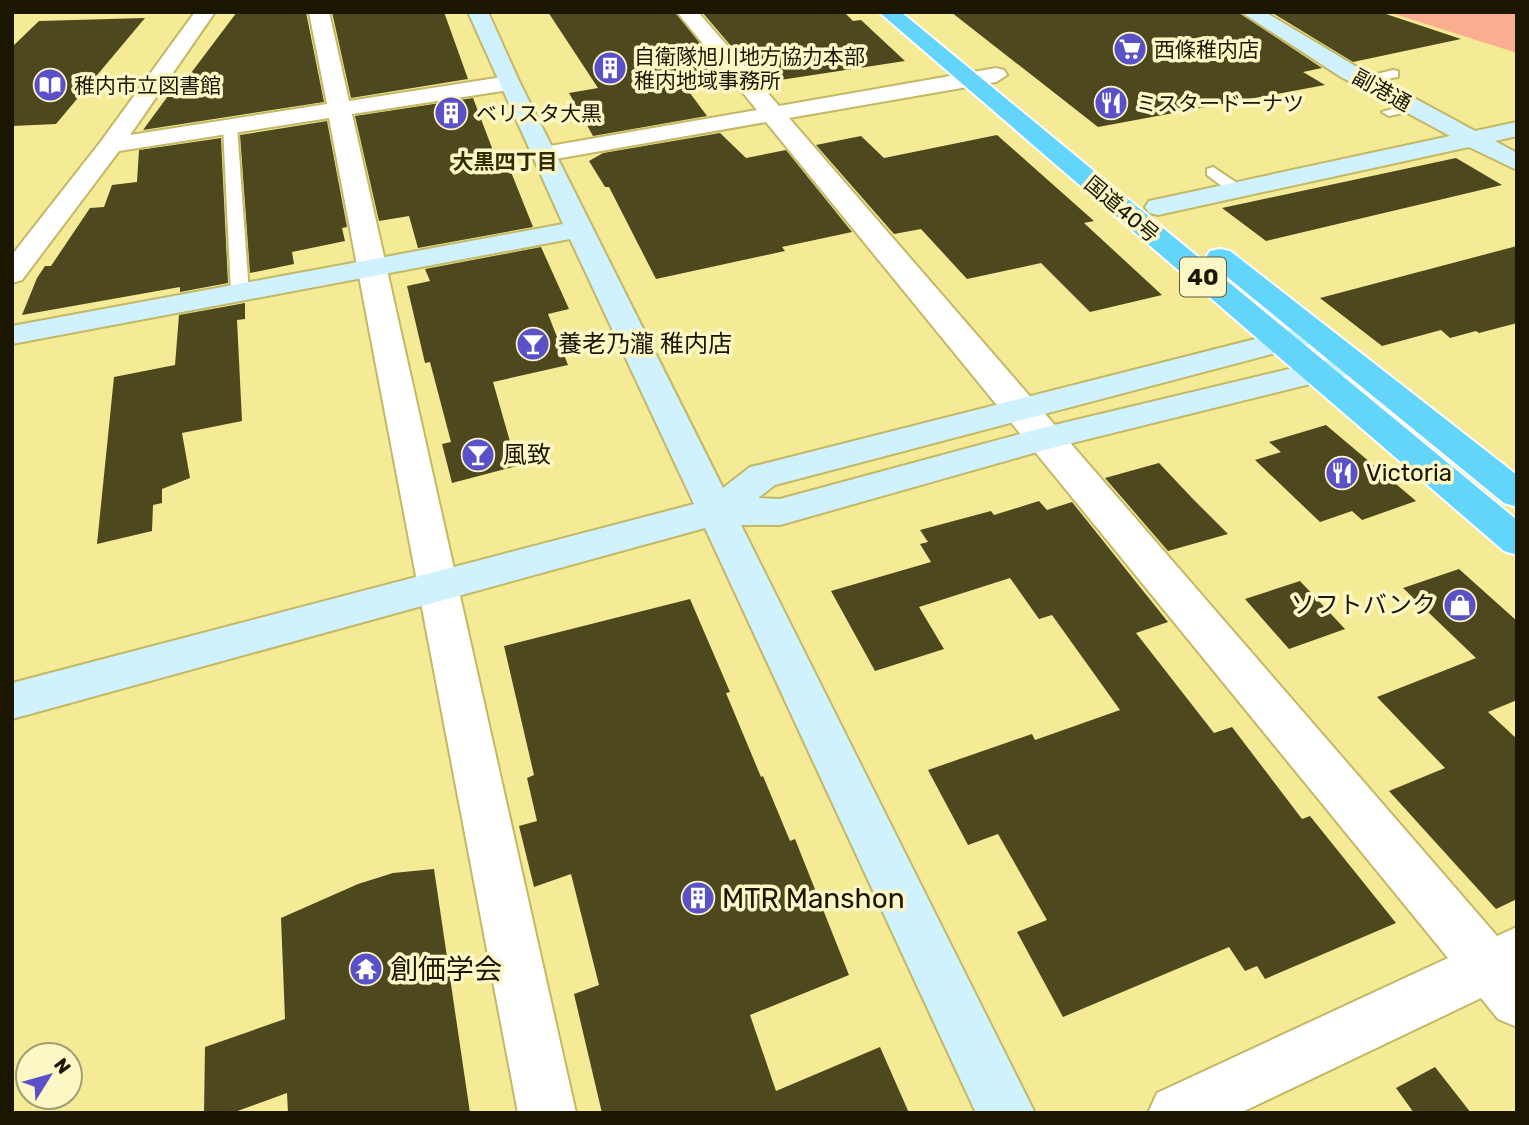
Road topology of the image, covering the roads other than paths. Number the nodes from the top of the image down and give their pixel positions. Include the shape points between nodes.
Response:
1 (205, 12) edge
2 (319, 12) edge
3 (478, 12) edge
4 (687, 12) edge
5 (890, 12) edge
6 (919, 12) edge
7 (1251, 12) edge
8 (1393, 74) dead end
9 (996, 75) junction
10 (1363, 79) junction
11 (967, 80) junction
12 (509, 83) junction
13 (1413, 107) junction
14 (339, 109) junction
15 (1389, 112) dead end
16 (772, 115) junction
17 (230, 126) junction
18 (1517, 129) edge
19 (1471, 138) junction
20 (111, 145) junction
21 (544, 154) junction
22 (1517, 163) edge
23 (1213, 172) dead end
24 (1237, 190) junction
25 (1158, 207) junction
26 (580, 229) junction
27 (373, 267) junction
28 (12, 274) edge
29 (240, 292) junction
30 (1314, 334) junction
31 (12, 335) edge
32 (1281, 342) junction
33 (1352, 364) junction
34 (1318, 373) junction
35 (1034, 424) junction
36 (1517, 494) edge
37 (718, 511) junction
38 (1517, 541) edge
39 (440, 586) junction
40 (12, 701) edge
41 (1508, 973) edge
42 (547, 1113) edge
43 (1006, 1113) edge
44 (1177, 1113) edge

1 - 20 street
2 - 14 street
3 - 12 street
4 - 16 street
5 - 11 highway, 国道40号 / 40
6 - 9 highway, 国道40号 / 40
7 - 10 street, 副港通
8 - 10 lane
9 - 11 street
9 - 25 highway, 国道40号 / 40
10 - 13 street, 副港通
11 - 16 street
11 - 32 highway, 国道40号 / 40
12 - 14 street
12 - 21 street
13 - 15 lane
13 - 19 street, 副港通
14 - 17 street
14 - 27 street
16 - 21 street
16 - 35 street
17 - 20 street
17 - 29 lane
18 - 19 street
19 - 22 street, 副港通
19 - 24 street
20 - 28 street
21 - 26 street
23 - 24 lane
24 - 25 street
25 - 30 highway, 国道40号 / 40
26 - 27 street
26 - 37 street
27 - 29 street
27 - 39 street
29 - 31 street
30 - 32 street
30 - 33 highway, 国道40号 / 40
32 - 34 highway, 国道40号 / 40
32 - 35 street
33 - 34 street
33 - 36 highway, 国道40号 / 40
34 - 35 street
34 - 38 highway, 国道40号 / 40
35 - 37 street via 780,512
35 - 41 street
37 - 39 street
37 - 43 street
39 - 40 street
39 - 42 street
41 - 44 street

